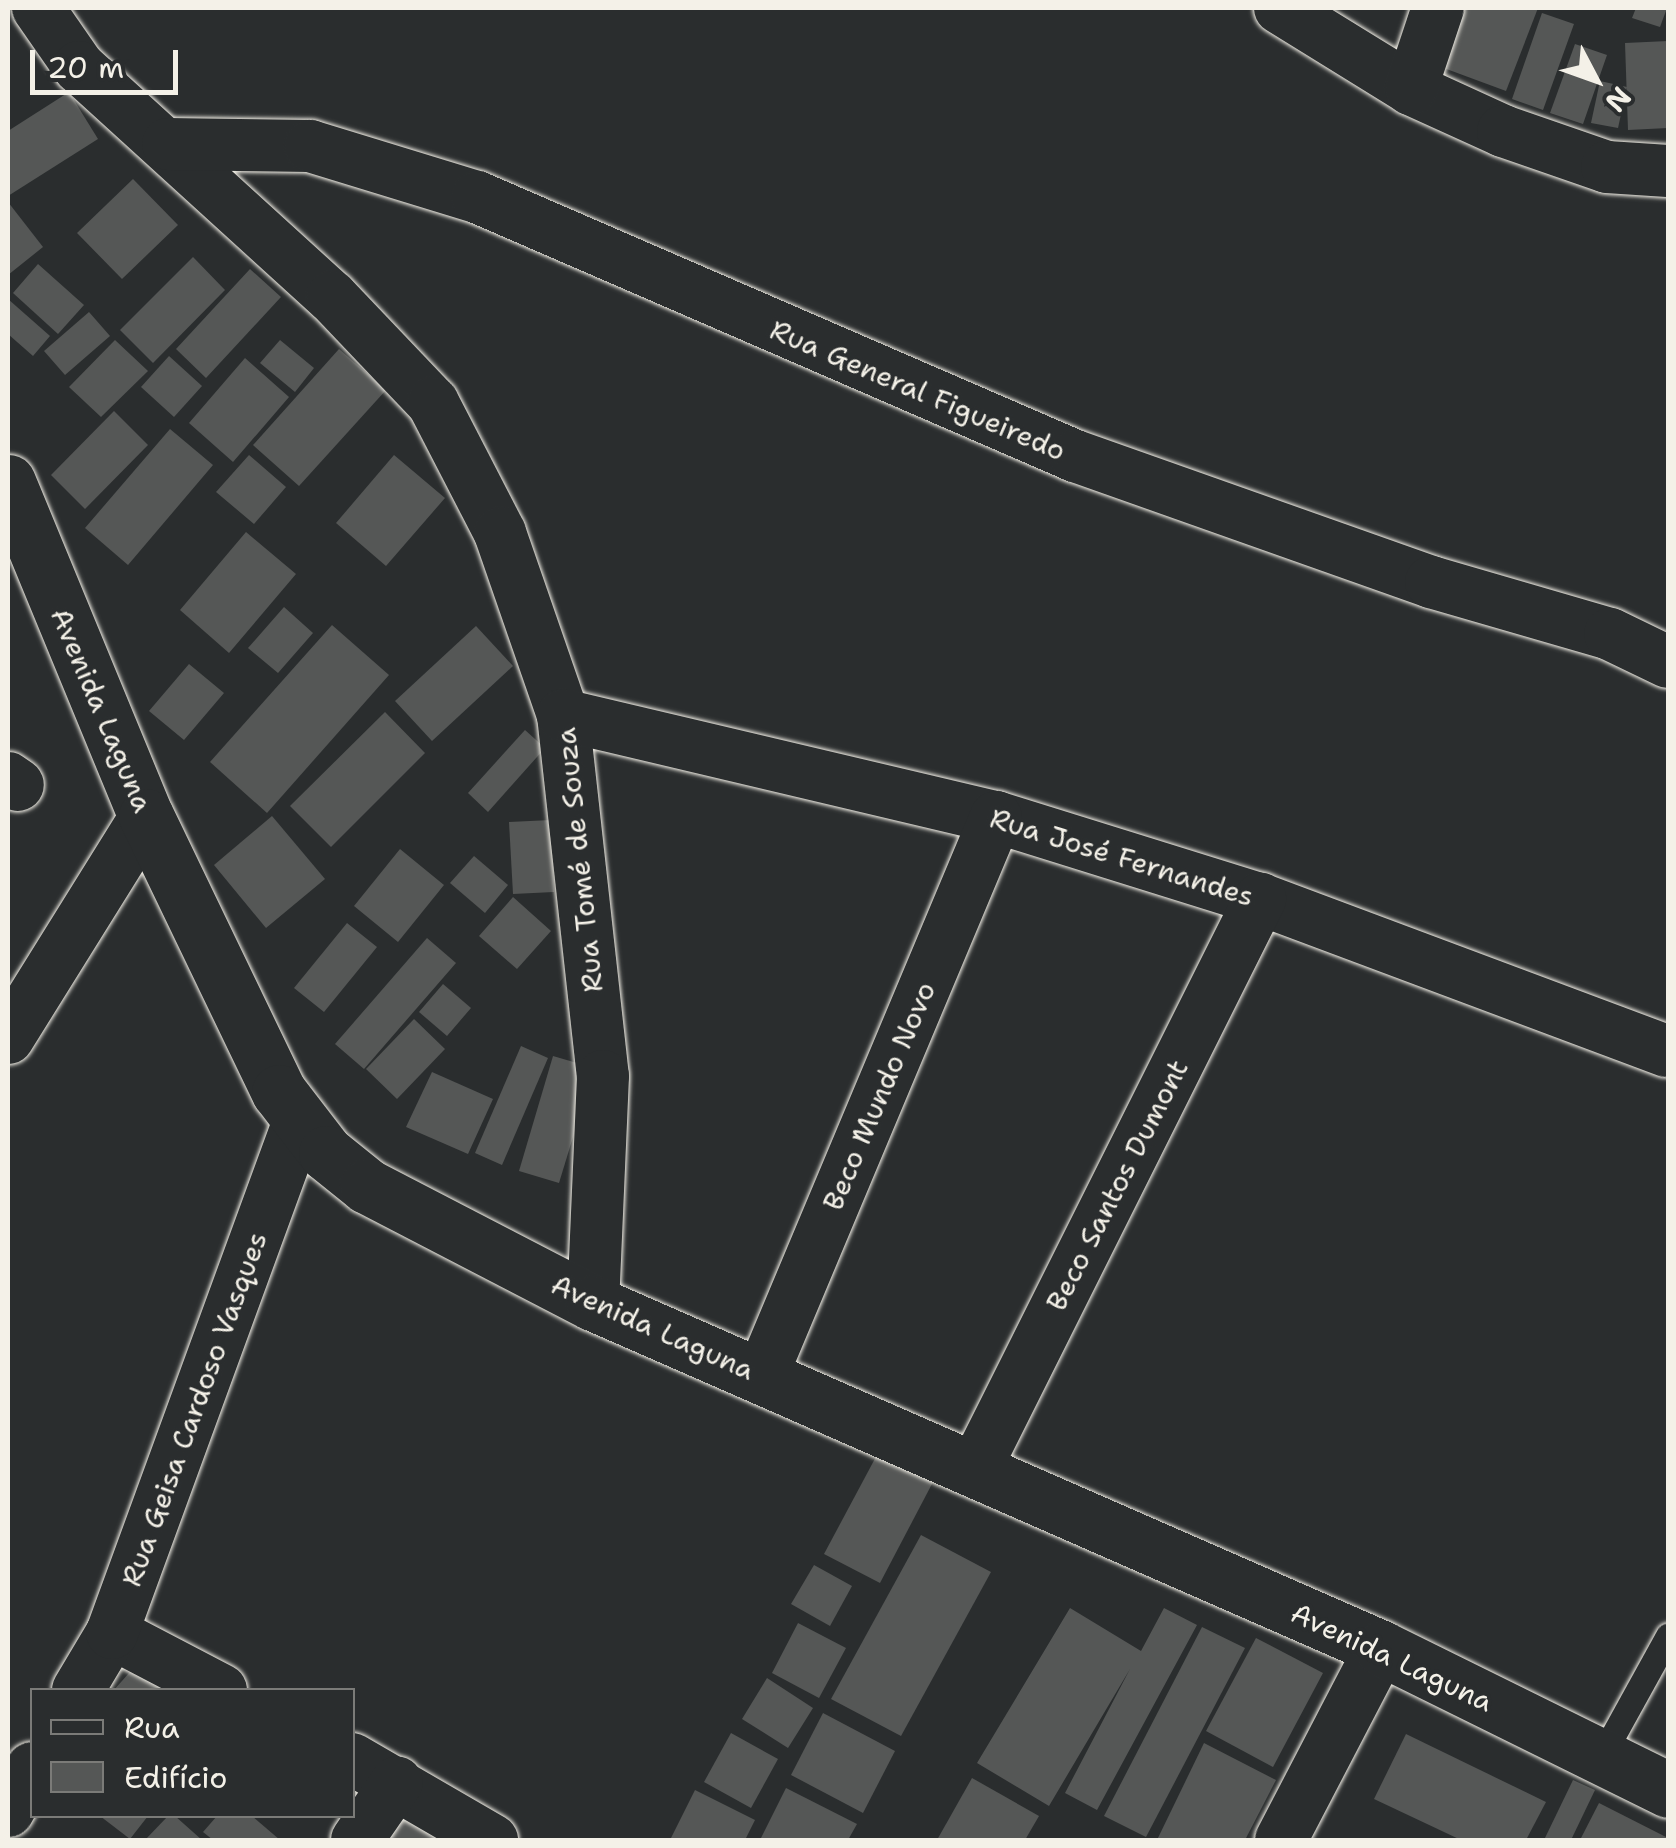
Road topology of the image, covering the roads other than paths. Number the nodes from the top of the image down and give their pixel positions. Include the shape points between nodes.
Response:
1 (38, 8) edge
2 (1280, 8) edge
3 (1438, 8) edge
4 (1411, 90) junction
5 (168, 144) junction
6 (1668, 171) edge
7 (8, 482) edge
8 (1668, 662) edge
9 (563, 715) junction
10 (146, 816) junction
11 (996, 816) junction
12 (1260, 899) junction
13 (8, 1038) edge
14 (1666, 1050) dead end
15 (299, 1122) junction
16 (593, 1304) junction
17 (762, 1374) junction
18 (974, 1471) junction
19 (112, 1633) junction
20 (1668, 1636) edge
21 (1381, 1648) junction
22 (79, 1688) edge
23 (218, 1688) edge
24 (1600, 1759) junction
25 (375, 1771) edge
26 (30, 1772) edge
27 (1668, 1790) edge
28 (8, 1811) edge
29 (357, 1840) edge
30 (492, 1840) edge
31 (1281, 1840) edge

1 - 5 street, Rua Tomé de Souza via 79,67
2 - 4 street
3 - 4 street
4 - 6 street via 1607,167
5 - 8 street, Rua General Figueiredo via 310,146 478,196 1075,456 1431,582 1610,634
5 - 9 street, Rua Tomé de Souza via 434,402 500,533
7 - 10 main road, Avenida Laguna
9 - 11 street, Rua José Fernandes
9 - 16 street, Rua Tomé de Souza via 603,1076
10 - 13 street
10 - 15 main road, Avenida Laguna
11 - 12 street, Rua José Fernandes
11 - 17 street, Beco Mundo Novo
12 - 14 street, Rua José Fernandes
12 - 18 street, Beco Santos Dumont
15 - 16 main road, Avenida Laguna via 367,1186
15 - 19 street, Rua Geisa Cardoso Vasques
16 - 17 main road, Avenida Laguna
17 - 18 main road, Avenida Laguna
18 - 21 main road, Avenida Laguna
19 - 22 street, Rua Geisa Cardoso Vasques
19 - 23 street
20 - 24 lane
21 - 24 main road, Avenida Laguna
21 - 31 street
24 - 27 main road, Avenida Laguna
25 - 29 street
25 - 30 street
26 - 28 street

